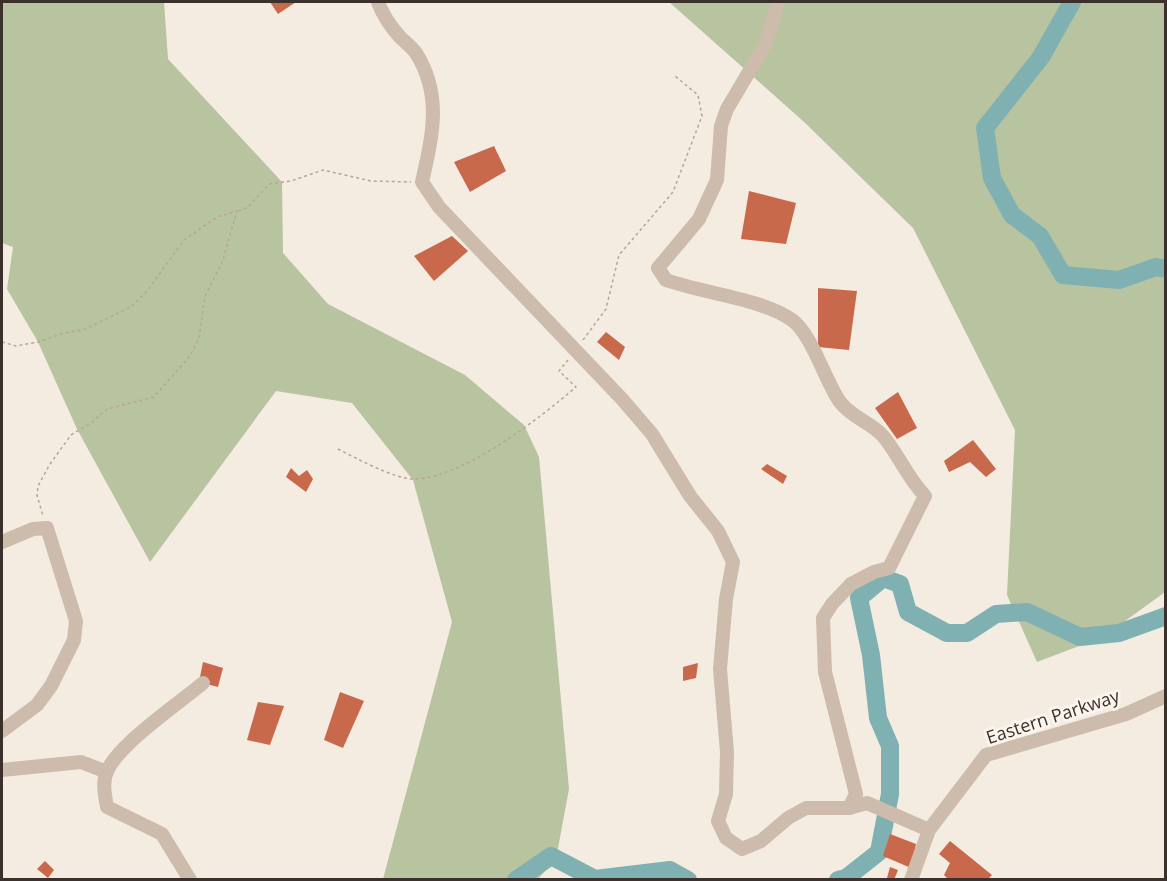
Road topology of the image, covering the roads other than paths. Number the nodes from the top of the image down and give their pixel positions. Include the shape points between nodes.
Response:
1 (378, 2) edge
2 (778, 2) edge
3 (2, 542) edge
4 (202, 683) dead end
5 (1166, 696) edge
6 (2, 731) edge
7 (2, 770) edge
8 (107, 772) junction
9 (849, 808) junction
10 (929, 830) junction
11 (190, 879) edge
12 (911, 879) edge

1 - 9 street via 398,36 415,52 428,81 434,112 433,138 422,182 439,207 652,434 690,496 718,531 733,562 720,669 727,752 726,794 718,821 726,838 742,849 761,841 806,808
2 - 9 street via 766,43 727,110 717,180 699,219 658,268 666,280 767,306 794,321 840,402 884,437 910,480 925,496 889,568 852,584 823,618 825,672 856,794
3 - 6 street via 33,529 47,528 75,621 74,640 51,686 37,705
4 - 8 street via 121,752
5 - 10 street, Eastern Parkway via 1126,714 986,755
7 - 8 street via 81,762
8 - 11 street via 107,807 162,834
9 - 10 street via 867,803
10 - 12 street, Eastern Parkway

